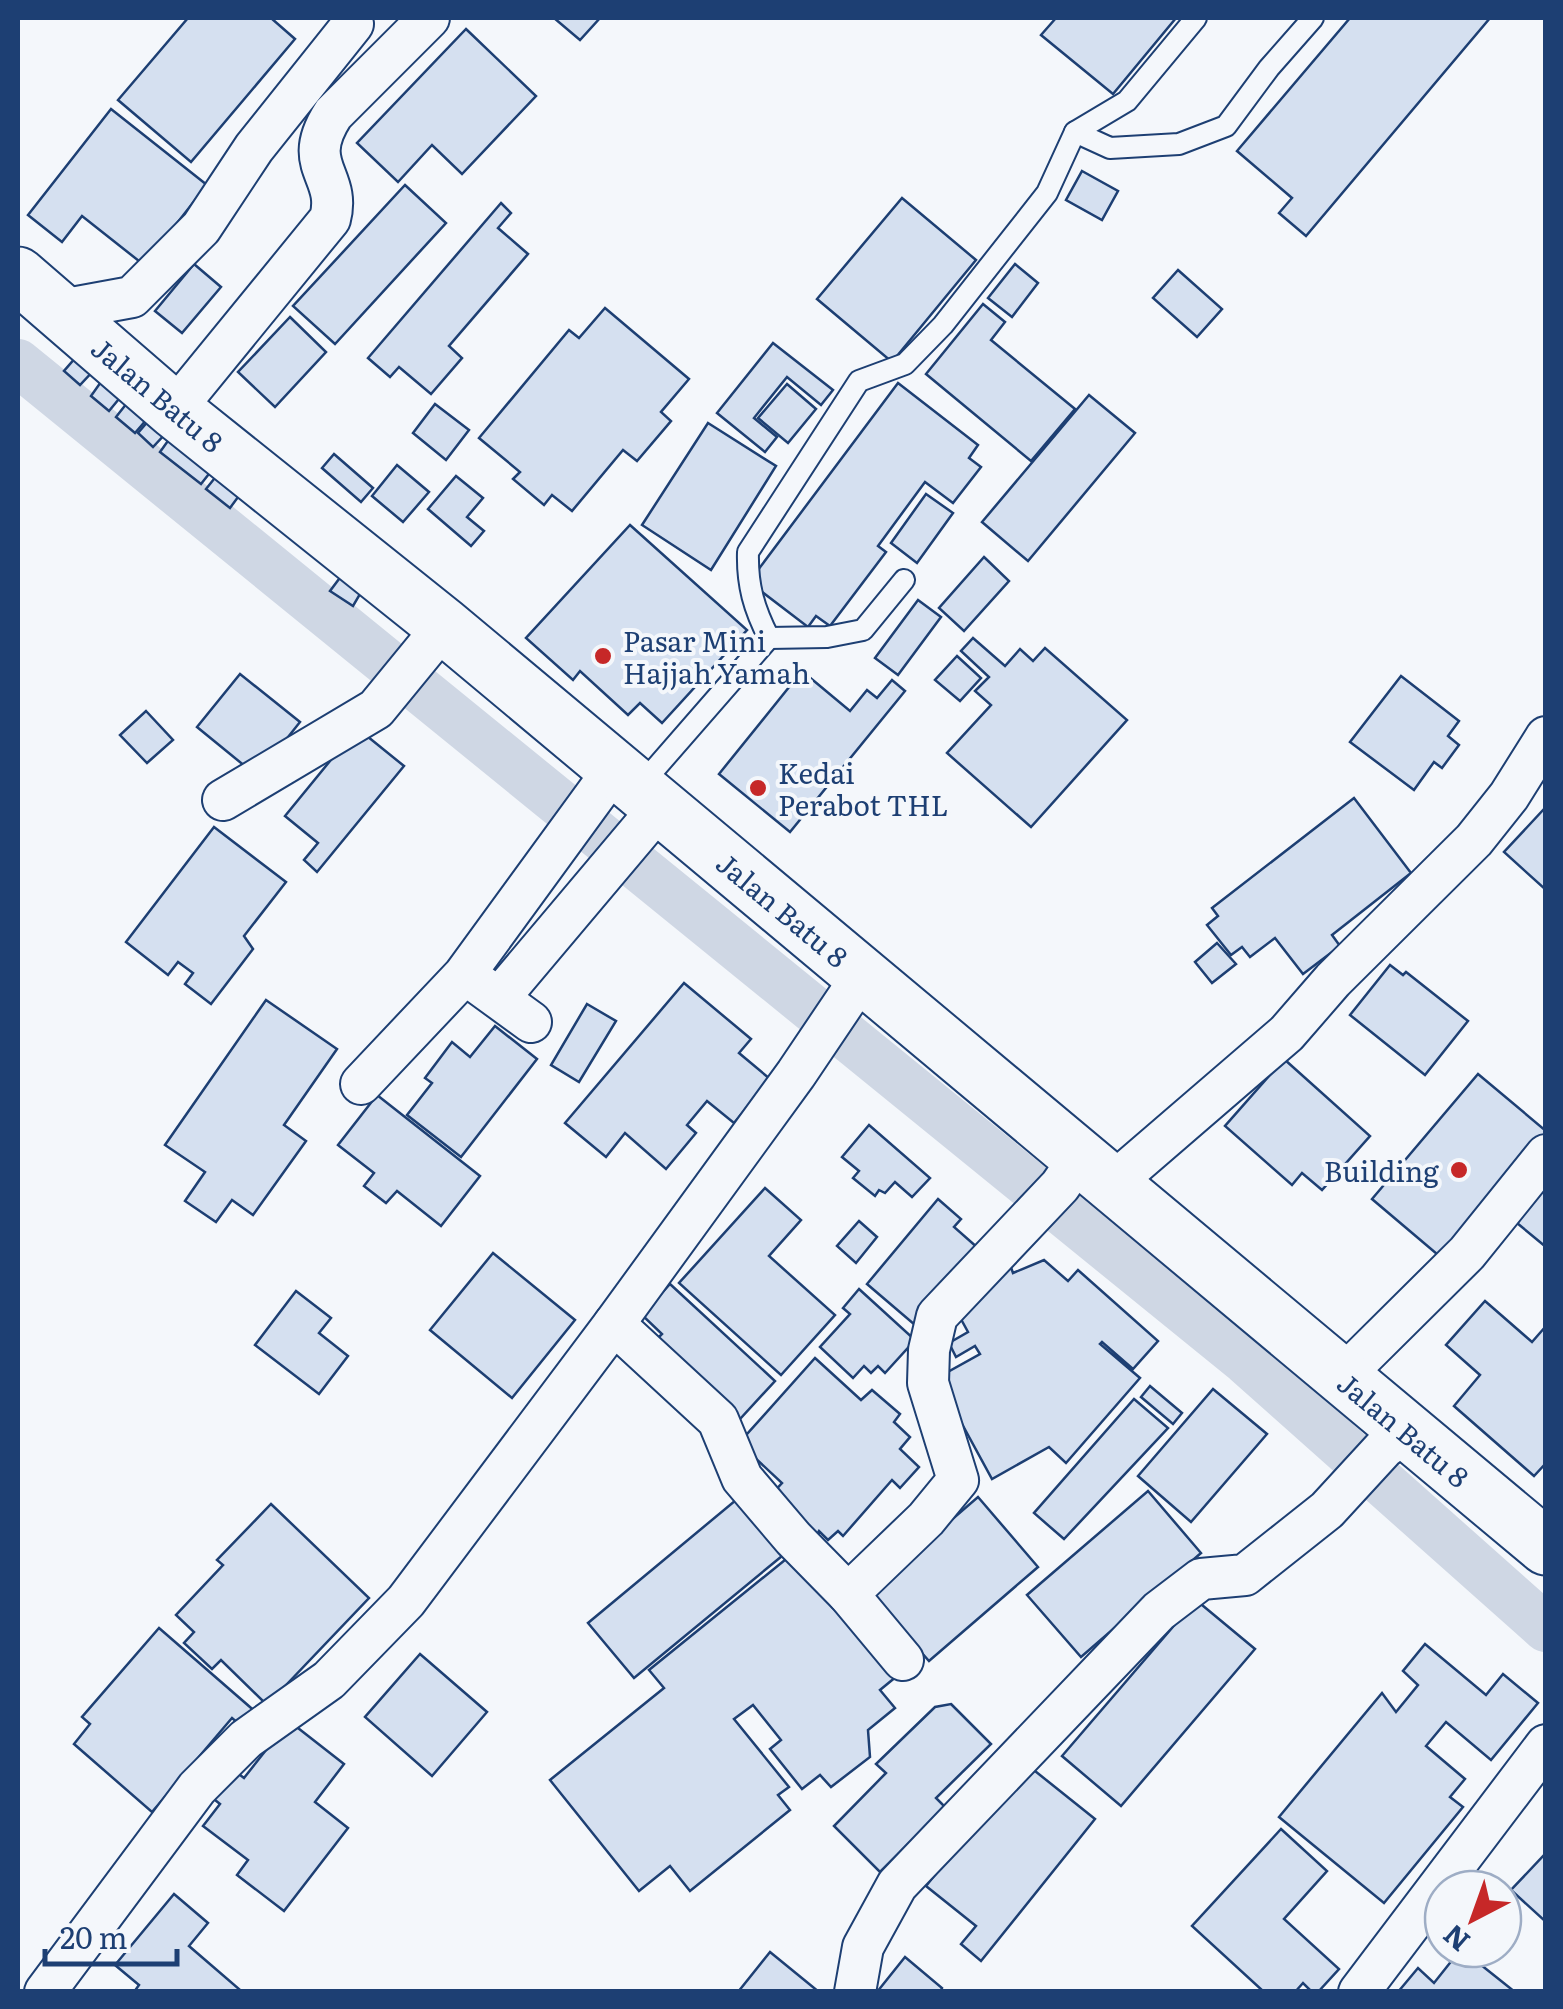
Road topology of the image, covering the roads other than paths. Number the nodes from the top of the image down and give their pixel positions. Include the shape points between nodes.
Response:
1 (428, 18) edge
2 (1196, 18) edge
3 (1313, 18) edge
4 (354, 24) dead end
5 (1075, 132) junction
6 (18, 275) edge
7 (61, 310) junction
8 (174, 410) junction
9 (904, 580) dead end
10 (768, 638) junction
11 (431, 642) junction
12 (1546, 737) edge
13 (629, 799) junction
14 (223, 800) dead end
15 (464, 975) junction
16 (854, 987) junction
17 (498, 998) junction
18 (532, 1022) dead end
19 (361, 1084) dead end
20 (1546, 1155) edge
21 (1084, 1175) junction
22 (614, 1324) junction
23 (1342, 1378) junction
24 (1396, 1440) junction
25 (1546, 1547) edge
26 (848, 1594) junction
27 (902, 1660) dead end
28 (1546, 1745) edge
29 (45, 1992) edge
30 (855, 1992) edge
31 (1359, 1992) edge

1 - 8 street via 333,114 317,148 335,199 330,218
2 - 5 lane via 1127,101
3 - 5 lane via 1226,126 1179,144 1110,148
4 - 7 street via 254,148 201,228 132,297
5 - 10 lane via 1047,193 943,326 904,364 858,381 748,552 747,582
6 - 7 street, Jalan Batu 8
7 - 8 street, Jalan Batu 8
8 - 11 street, Jalan Batu 8
9 - 10 lane via 862,630
10 - 13 lane
11 - 13 street, Jalan Batu 8
11 - 14 street via 376,710
12 - 21 street via 1474,840 1287,1033
13 - 15 street via 568,832
13 - 16 street, Jalan Batu 8
13 - 17 street via 612,865
15 - 17 street
15 - 19 street
16 - 21 street, Jalan Batu 8
16 - 22 street
17 - 18 street
20 - 23 street via 1467,1253
21 - 23 street, Jalan Batu 8
21 - 26 street via 937,1316 928,1383 958,1480
22 - 26 street via 718,1420 742,1478
22 - 29 street via 406,1601 329,1680 246,1739 197,1788
23 - 24 street, Jalan Batu 8
24 - 25 street, Jalan Batu 8
24 - 30 street via 1326,1510 1245,1575 1201,1579 1159,1611 897,1885 862,1947
26 - 27 street
28 - 31 street

